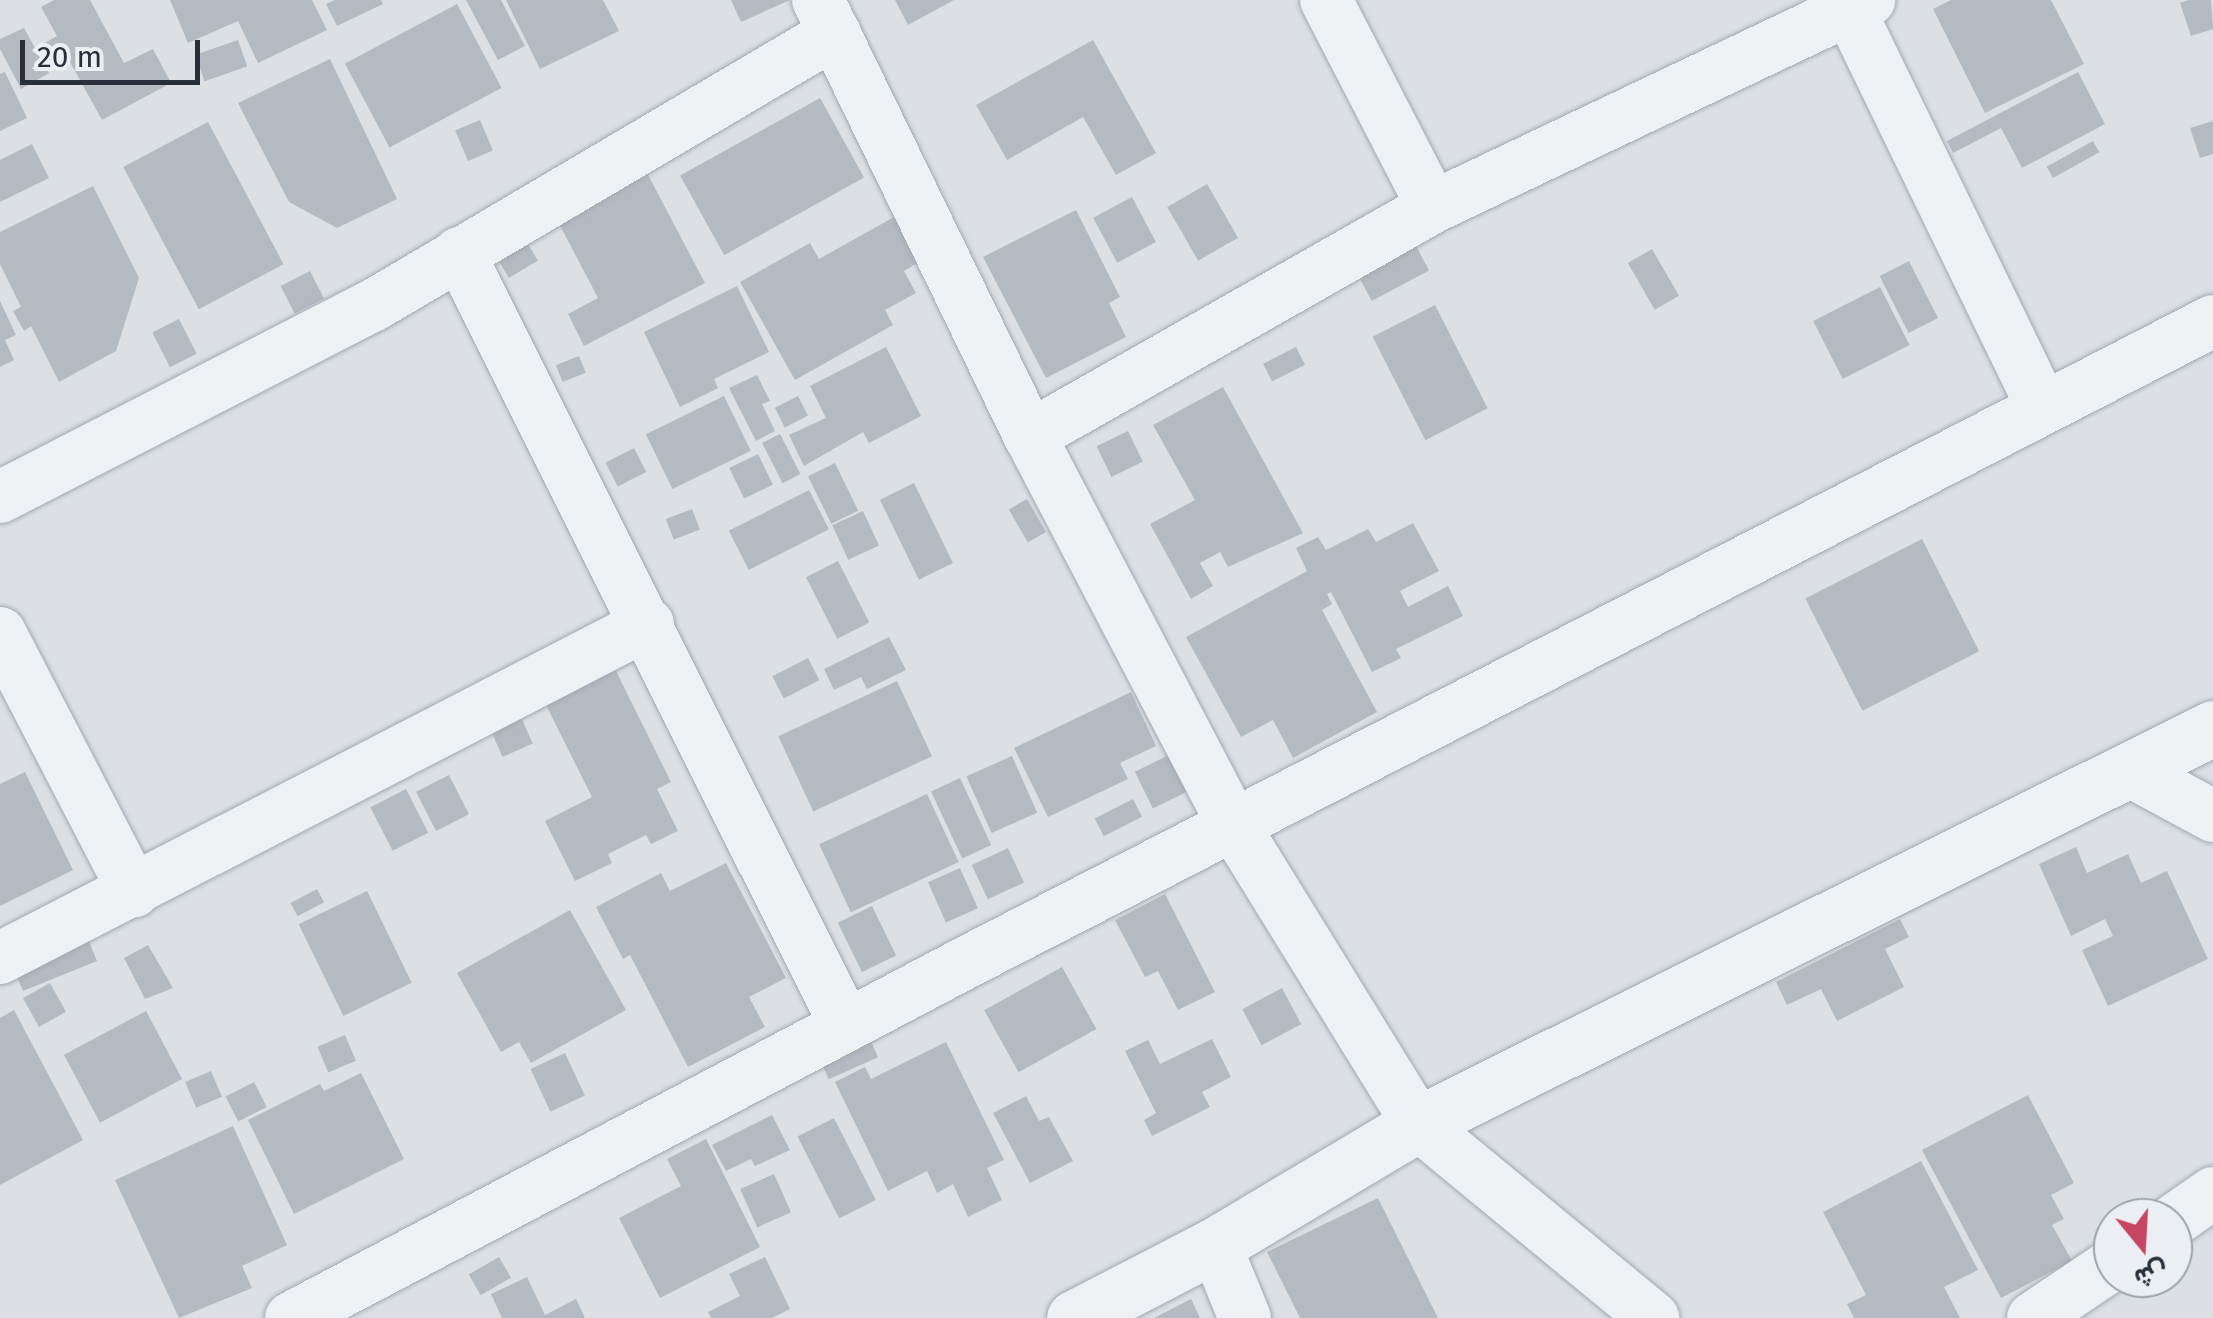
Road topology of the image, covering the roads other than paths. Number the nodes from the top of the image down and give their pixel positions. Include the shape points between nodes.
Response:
1 (1326, 0) edge
2 (1859, 5) edge
3 (826, 16) edge
4 (1433, 207) junction
5 (459, 253) junction
6 (2213, 320) edge
7 (2042, 406) junction
8 (1030, 436) junction
9 (0, 497) edge
10 (648, 624) junction
11 (0, 633) edge
12 (2213, 728) edge
13 (2128, 770) junction
14 (2213, 816) edge
15 (1234, 826) junction
16 (134, 891) junction
17 (0, 958) edge
18 (846, 1026) junction
19 (1418, 1124) junction
20 (1214, 1246) junction
21 (2093, 1278) edge
22 (291, 1318) edge
23 (1074, 1318) edge
24 (1245, 1318) edge
25 (1653, 1318) edge
26 (2033, 1318) edge

1 - 4 street
2 - 4 street
2 - 7 street
3 - 5 street
3 - 8 street
4 - 8 street
5 - 9 street via 374,305
5 - 10 street
6 - 7 street
7 - 15 street
8 - 15 street
10 - 16 street
10 - 18 street
11 - 16 street
12 - 13 street
13 - 14 street
13 - 19 street
15 - 18 street
15 - 19 street
16 - 17 street
18 - 22 street
19 - 20 street
19 - 25 street
20 - 23 street
20 - 24 street
21 - 26 street

